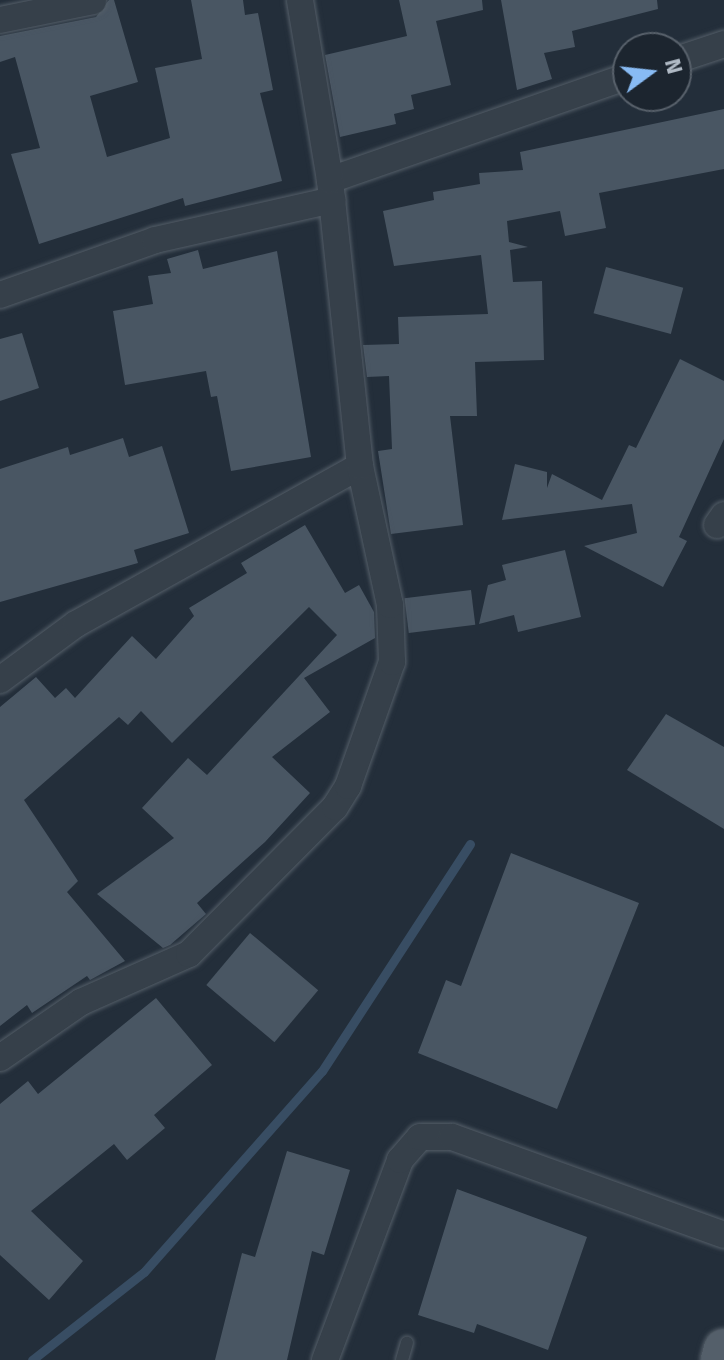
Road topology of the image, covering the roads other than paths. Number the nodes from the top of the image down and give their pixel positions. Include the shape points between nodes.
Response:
1 (300, 0) edge
2 (93, 1) edge
3 (0, 20) edge
4 (724, 44) edge
5 (692, 55) edge
6 (612, 82) edge
7 (332, 190) junction
8 (0, 295) edge
9 (360, 466) junction
10 (0, 680) edge
11 (0, 1058) edge
12 (724, 1235) edge
13 (407, 1343) dead end
14 (724, 1349) edge
15 (325, 1360) edge
16 (402, 1360) edge
17 (721, 1360) edge

1 - 7 street
2 - 3 street
4 - 5 street
6 - 7 street
7 - 8 street via 155,240
7 - 9 street
9 - 10 street via 76,624
9 - 11 street via 394,634 392,662 348,786 335,807 189,954 81,1002
12 - 15 street via 452,1137 420,1137 400,1160
13 - 16 lane
14 - 17 main road

